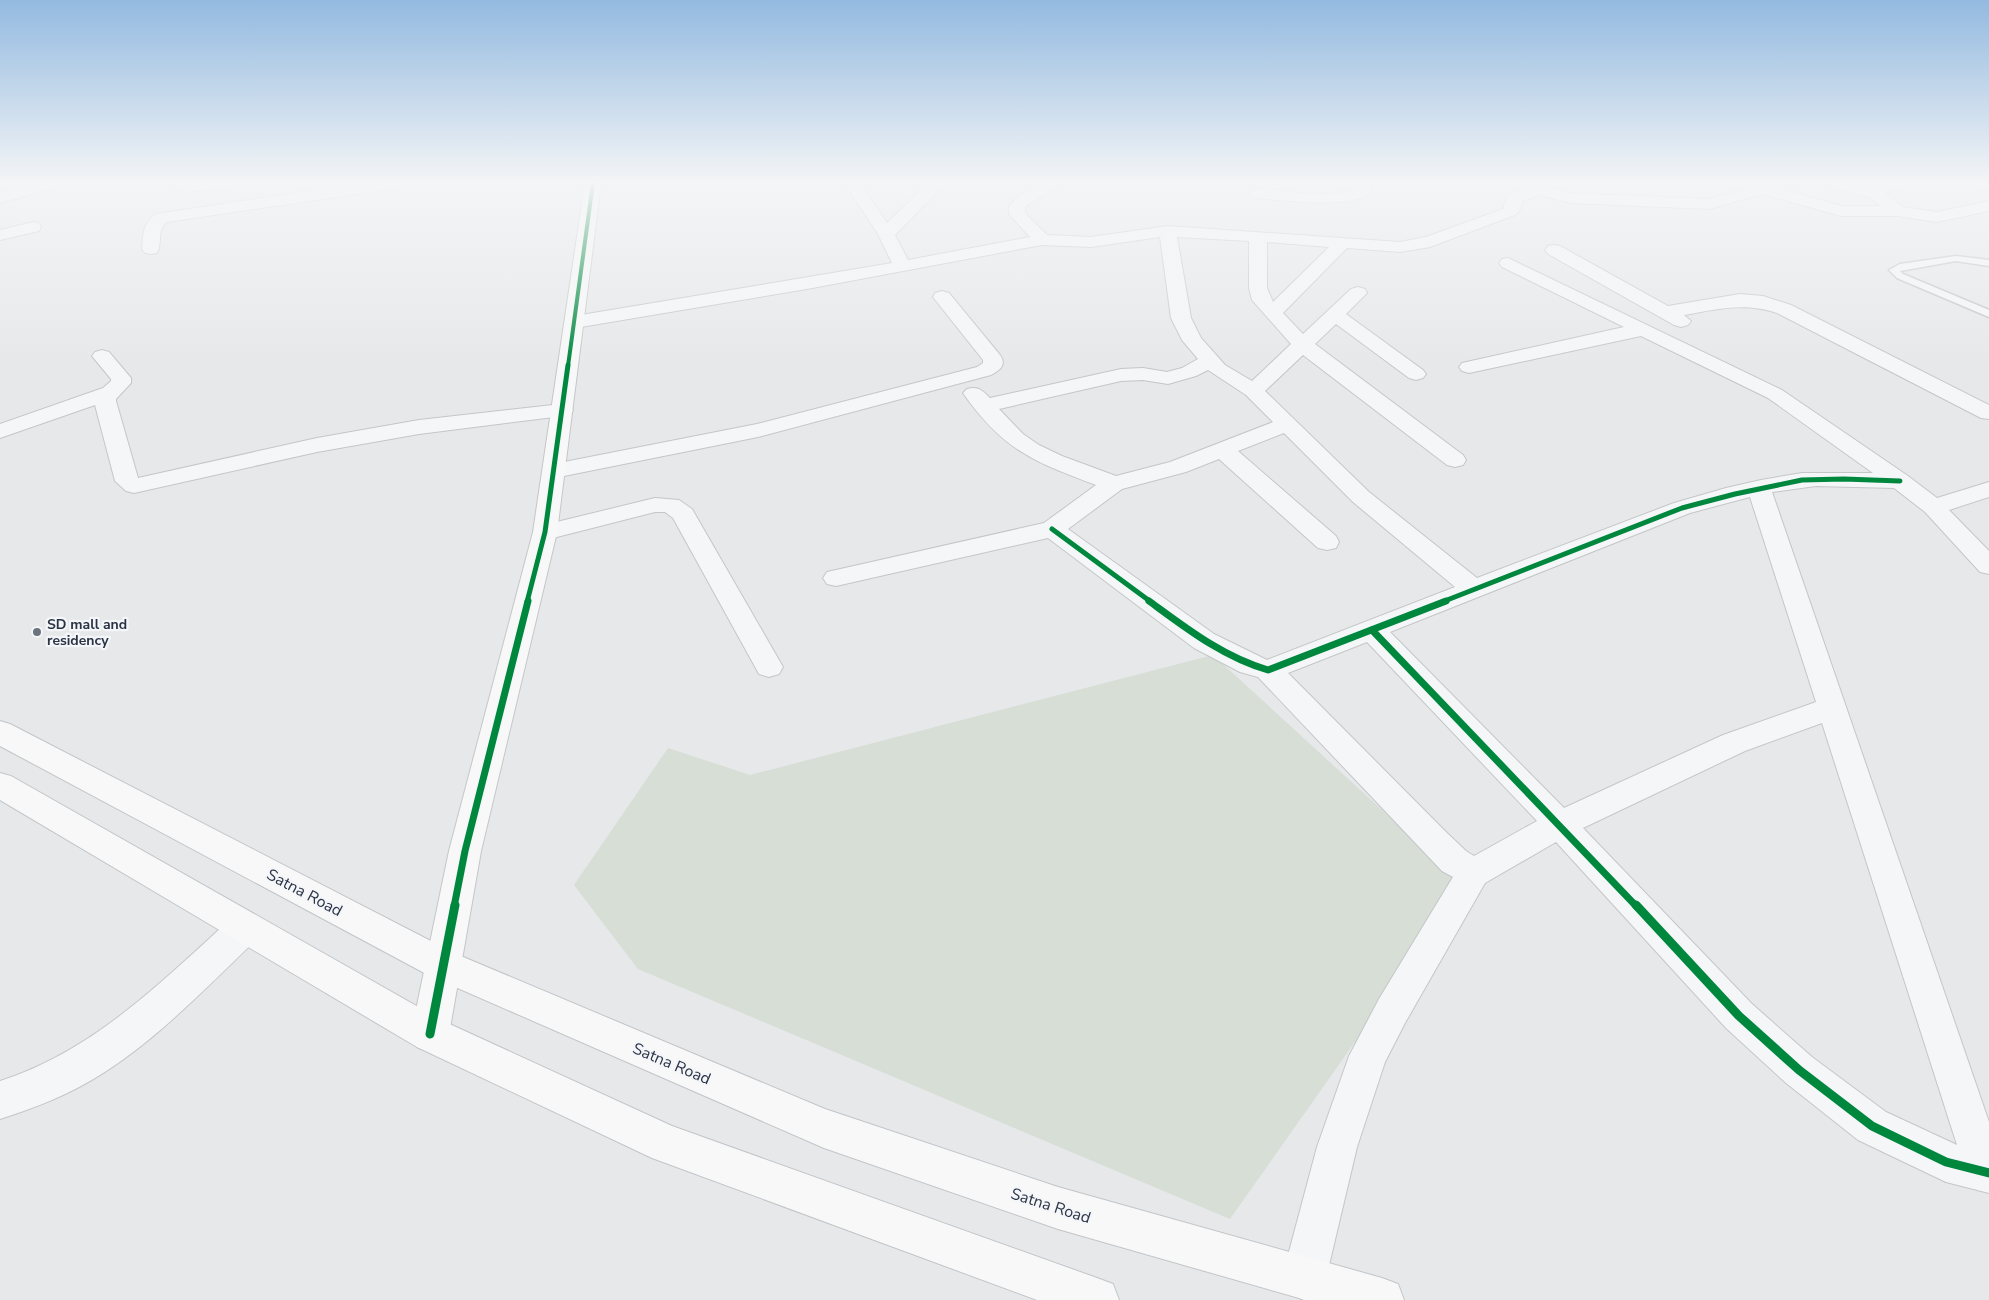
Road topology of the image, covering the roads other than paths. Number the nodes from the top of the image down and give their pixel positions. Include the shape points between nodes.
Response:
1 (1342, 243) edge
2 (152, 244) edge
3 (585, 244) edge
4 (891, 244) edge
5 (1022, 244) edge
6 (1170, 244) edge
7 (1258, 244) edge
8 (1352, 244) edge
9 (1420, 244) edge
10 (152, 249) dead end
11 (1554, 250) dead end
12 (1508, 263) dead end
13 (1989, 263) edge
14 (902, 266) junction
15 (1358, 293) dead end
16 (942, 297) dead end
17 (1665, 312) junction
18 (1272, 313) junction
19 (1989, 314) edge
20 (1335, 315) junction
21 (575, 322) junction
22 (1651, 332) junction
23 (1303, 345) junction
24 (102, 356) dead end
25 (1210, 360) junction
26 (1469, 367) dead end
27 (1416, 374) dead end
28 (962, 379) junction
29 (1253, 391) junction
30 (111, 392) junction
31 (985, 406) junction
32 (562, 410) junction
33 (1989, 413) edge
34 (1287, 424) junction
35 (0, 431) edge
36 (1223, 450) junction
37 (1455, 460) dead end
38 (554, 471) junction
39 (1900, 480) junction
40 (1114, 484) junction
41 (1759, 488) junction
42 (1989, 489) edge
43 (1933, 507) junction
44 (1052, 529) junction
45 (545, 532) junction
46 (1327, 542) dead end
47 (1989, 566) edge
48 (836, 578) dead end
49 (1476, 590) junction
50 (1372, 630) junction
51 (769, 667) dead end
52 (1268, 670) junction
53 (1832, 708) junction
54 (0, 732) edge
55 (0, 785) edge
56 (1560, 824) junction
57 (1473, 873) junction
58 (245, 928) junction
59 (444, 965) junction
60 (430, 1034) junction
61 (0, 1100) edge
62 (1987, 1173) edge
63 (1304, 1278) junction
64 (1097, 1300) edge
65 (1382, 1300) edge

1 - 18 street
2 - 10 street
3 - 21 main road
4 - 14 street
5 - 14 street
6 - 25 street via 1181,318 1192,340
7 - 18 street via 1258,288 1261,300
8 - 9 street via 1400,247
11 - 17 street
12 - 22 street
13 - 19 lane via 1973,258 1954,258 1900,266 1894,270 1900,276
14 - 21 street
15 - 20 street
16 - 28 street via 993,359 992,366 984,372
17 - 22 street via 1683,324
17 - 33 street via 1740,300 1763,302 1784,309
18 - 23 street
20 - 23 street
20 - 27 street
21 - 32 main road
22 - 26 street
22 - 39 street via 1775,394
23 - 29 street
23 - 37 street
24 - 30 street via 121,378 121,383
25 - 29 street via 1218,369
25 - 31 street via 1189,372 1168,378 1121,375
28 - 31 street
28 - 38 street via 758,430
29 - 34 street
30 - 32 street via 105,401 127,481 134,486 317,445
30 - 35 street
31 - 40 street via 1010,434 1032,451
32 - 38 main road
34 - 36 street
34 - 49 street via 1360,497
36 - 40 street via 1178,467
36 - 46 street
38 - 45 main road
39 - 41 street via 1830,479
39 - 43 street
40 - 44 street
41 - 49 street via 1682,508
41 - 53 street
42 - 43 street
43 - 47 street
44 - 48 street
44 - 52 street via 1204,641 1250,665
45 - 51 street via 655,506 668,504 676,507 683,514
45 - 59 main road via 465,852
49 - 50 street
50 - 52 street
50 - 56 street
52 - 57 street via 1454,861
53 - 56 street via 1734,743
53 - 62 street
54 - 59 main road, Satna Road
55 - 58 main road
56 - 57 street
56 - 62 street via 1739,1016 1799,1070 1872,1126 1946,1162
57 - 63 street via 1368,1056 1337,1147
58 - 60 main road
58 - 61 street via 97,1056 59,1078 18,1096
59 - 60 main road
59 - 63 main road, Satna Road via 824,1128 1058,1208
60 - 64 main road via 666,1144
63 - 65 main road, Satna Road

